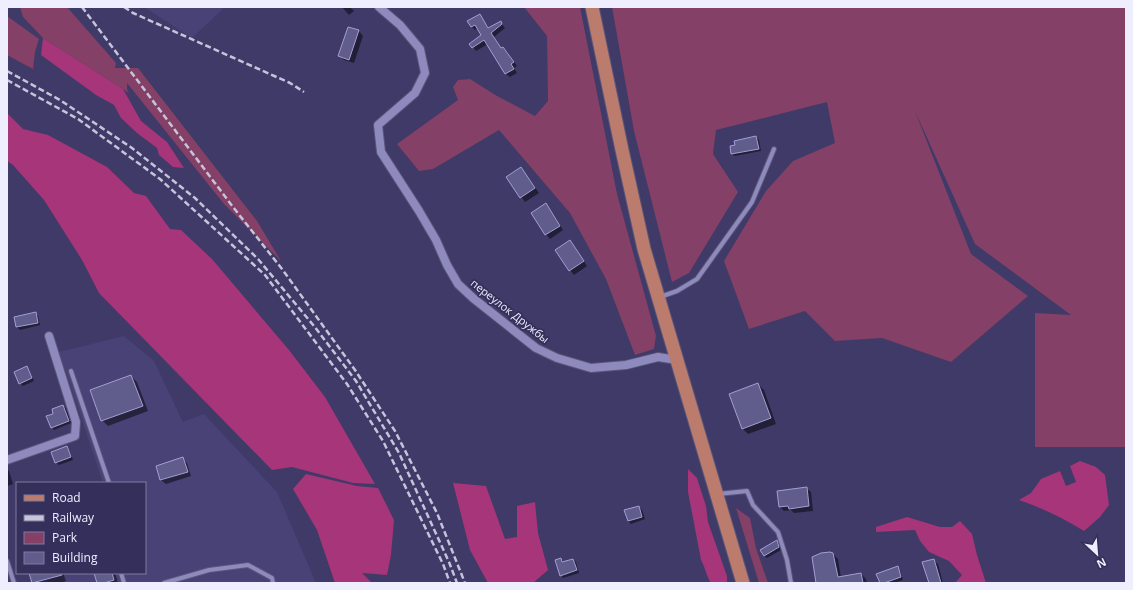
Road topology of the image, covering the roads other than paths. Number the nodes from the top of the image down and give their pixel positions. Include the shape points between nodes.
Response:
1 (379, 7) edge
2 (592, 7) edge
3 (774, 149) dead end
4 (659, 297) junction
5 (49, 336) dead end
6 (677, 360) junction
7 (71, 371) dead end
8 (7, 460) edge
9 (109, 482) edge
10 (717, 494) junction
11 (7, 560) edge
12 (14, 583) edge
13 (164, 583) edge
14 (274, 583) edge
15 (743, 583) edge
16 (792, 583) edge

1 - 6 street, переулок Дружбы via 400,25 420,49 425,73 415,94 378,125 381,152 420,211 458,284 536,348 557,358 591,368 626,365 658,357
2 - 4 main road via 644,249
3 - 4 lane via 752,202 697,279 677,291
4 - 6 main road
5 - 8 street via 76,422 75,436
6 - 10 main road
7 - 9 lane
10 - 15 main road
10 - 16 lane via 747,491 753,505 778,532
11 - 12 lane
13 - 14 lane via 209,570 248,565 272,578

